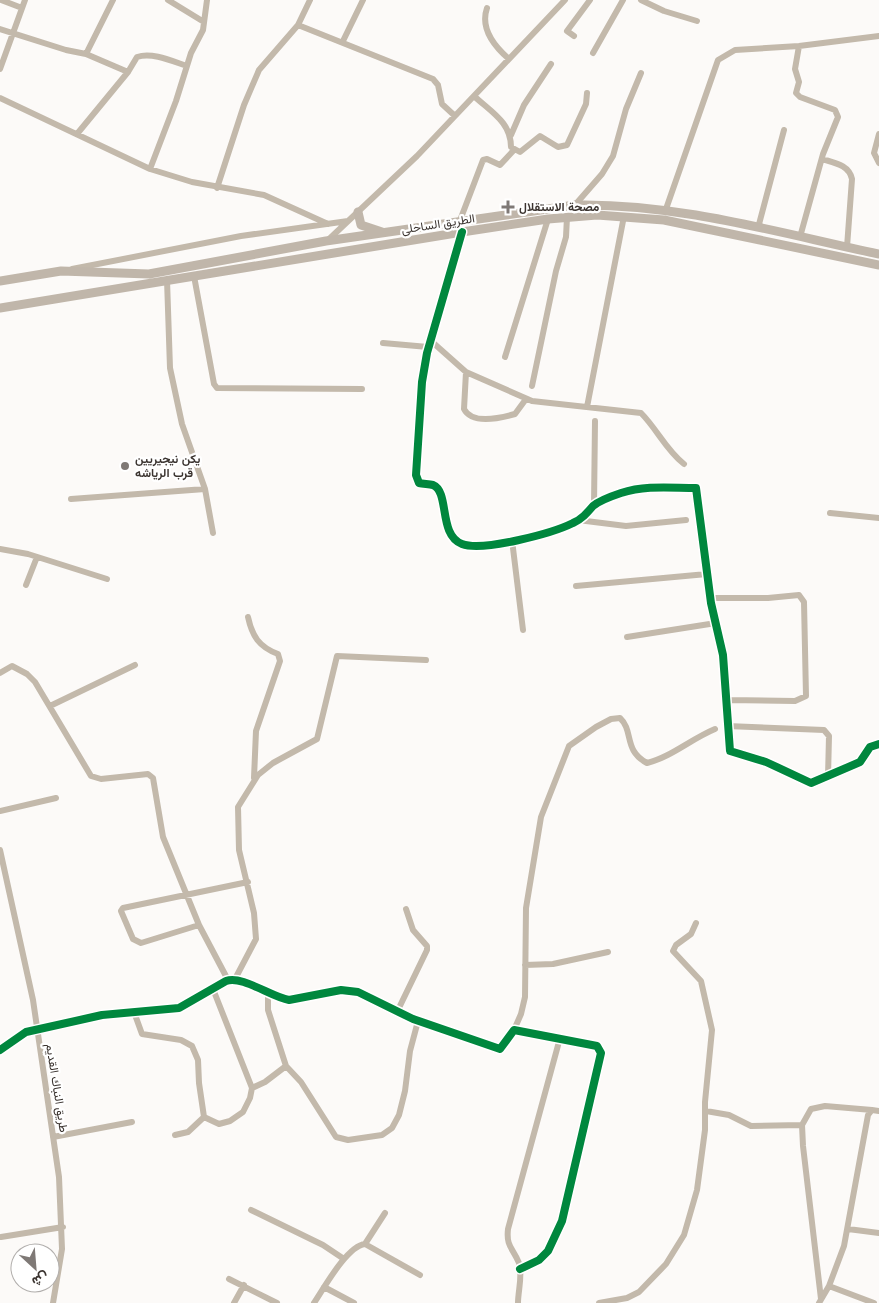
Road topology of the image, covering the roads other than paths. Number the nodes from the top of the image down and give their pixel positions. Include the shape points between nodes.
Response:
1 (1, 0) edge
2 (25, 0) edge
3 (113, 0) edge
4 (168, 0) edge
5 (207, 0) edge
6 (310, 0) edge
7 (363, 0) edge
8 (565, 0) edge
9 (590, 0) edge
10 (623, 0) edge
11 (641, 0) edge
12 (22, 8) junction
13 (487, 8) dead end
14 (697, 21) dead end
15 (204, 22) junction
16 (298, 25) junction
17 (0, 29) edge
18 (14, 33) junction
19 (574, 36) dead end
20 (879, 36) edge
21 (343, 41) junction
22 (799, 46) junction
23 (593, 53) dead end
24 (86, 54) junction
25 (509, 59) junction
26 (551, 64) dead end
27 (187, 66) junction
28 (0, 68) edge
29 (128, 72) junction
30 (641, 73) dead end
31 (587, 94) dead end
32 (474, 96) junction
33 (0, 98) edge
34 (455, 116) junction
35 (784, 130) dead end
36 (77, 134) junction
37 (879, 134) edge
38 (511, 135) junction
39 (514, 150) junction
40 (822, 159) junction
41 (879, 163) edge
42 (150, 169) junction
43 (217, 188) junction
44 (575, 205) junction
45 (666, 209) junction
46 (358, 212) junction
47 (624, 216) junction
48 (568, 217) junction
49 (548, 219) junction
50 (348, 221) junction
51 (459, 223) junction
52 (328, 224) junction
53 (360, 225) junction
54 (758, 228) junction
55 (462, 232) junction
56 (387, 233) junction
57 (800, 237) junction
58 (326, 241) junction
59 (847, 247) junction
60 (879, 254) edge
61 (879, 265) edge
62 (61, 270) junction
63 (194, 276) junction
64 (167, 280) junction
65 (0, 281) edge
66 (0, 308) edge
67 (429, 343) junction
68 (383, 344) dead end
69 (504, 357) dead end
70 (466, 372) junction
71 (532, 386) dead end
72 (362, 389) dead end
73 (526, 398) junction
74 (587, 408) junction
75 (595, 420) dead end
76 (684, 464) dead end
77 (205, 489) junction
78 (72, 499) dead end
79 (594, 505) junction
80 (830, 513) dead end
81 (879, 518) edge
82 (578, 520) junction
83 (686, 520) dead end
84 (213, 533) dead end
85 (512, 540) junction
86 (0, 549) edge
87 (37, 557) junction
88 (707, 574) junction
89 (107, 579) dead end
90 (26, 585) dead end
91 (576, 586) dead end
92 (710, 598) junction
93 (248, 617) dead end
94 (716, 623) junction
95 (523, 630) dead end
96 (627, 637) dead end
97 (426, 660) dead end
98 (135, 665) dead end
99 (0, 673) edge
100 (728, 700) junction
101 (50, 706) junction
102 (727, 726) junction
103 (715, 730) dead end
104 (879, 744) edge
105 (828, 777) junction
106 (254, 778) junction
107 (56, 798) dead end
108 (0, 811) edge
109 (0, 850) edge
110 (248, 882) junction
111 (188, 894) junction
112 (406, 909) dead end
113 (696, 923) dead end
114 (199, 925) junction
115 (608, 952) dead end
116 (525, 965) junction
117 (231, 979) junction
118 (213, 989) junction
119 (268, 993) junction
120 (134, 1012) junction
121 (397, 1012) junction
122 (418, 1021) junction
123 (37, 1029) junction
124 (514, 1030) junction
125 (560, 1038) junction
126 (0, 1050) edge
127 (286, 1066) junction
128 (252, 1088) junction
129 (706, 1111) junction
130 (875, 1111) edge
131 (204, 1116) junction
132 (132, 1122) dead end
133 (802, 1125) junction
134 (176, 1135) dead end
135 (53, 1137) junction
136 (251, 1210) dead end
137 (385, 1213) dead end
138 (63, 1227) junction
139 (848, 1229) junction
140 (879, 1233) edge
141 (1, 1237) edge
142 (365, 1244) junction
143 (344, 1259) junction
144 (520, 1269) junction
145 (420, 1275) dead end
146 (229, 1279) dead end
147 (244, 1285) junction
148 (830, 1286) junction
149 (324, 1287) junction
150 (820, 1301) edge
151 (53, 1303) edge
152 (234, 1303) edge
153 (278, 1303) edge
154 (314, 1303) edge
155 (354, 1303) edge
156 (518, 1303) edge
157 (599, 1303) edge
158 (874, 1303) edge

1 - 12 street
2 - 12 street
3 - 24 street
4 - 15 street
5 - 15 street
6 - 16 street
7 - 21 street
8 - 25 street
9 - 19 street via 567,31
10 - 23 street
11 - 14 street
12 - 18 street
13 - 25 street via 485,25 493,42
15 - 27 street
16 - 21 street
16 - 43 street via 256,75
17 - 18 street
18 - 24 street
18 - 28 street
20 - 22 street
21 - 34 street via 433,78 442,104
22 - 40 street via 796,93 835,110 838,117
22 - 45 street via 735,50 718,60
24 - 29 street
25 - 32 street
26 - 38 street via 524,105
27 - 29 street via 142,55 137,57
27 - 42 street
29 - 36 street
30 - 44 street via 626,109 613,156
31 - 39 street via 586,104 567,145 558,147 540,136 523,150
32 - 34 street
32 - 38 street via 506,125
33 - 36 street
34 - 46 street
35 - 54 street
36 - 42 street
37 - 41 street via 874,153
38 - 39 street
39 - 51 street via 500,165 483,160
40 - 57 street
40 - 59 street via 845,168 852,179
42 - 43 street
43 - 52 street via 264,195
44 - 45 highway, الطريق الساحلى
44 - 51 highway, الطريق الساحلى
45 - 54 highway, الطريق الساحلى
46 - 50 street
46 - 53 highway
47 - 48 highway, الطريق الساحلى
47 - 61 highway, الطريق الساحلى via 698,226
47 - 74 street
48 - 49 highway, الطريق الساحلى
48 - 71 street
49 - 55 highway, الطريق الساحلى
49 - 69 street
50 - 52 street
50 - 53 street
50 - 58 street
51 - 56 highway, الطريق الساحلى
52 - 62 street via 241,236
53 - 56 highway
54 - 57 highway, الطريق الساحلى
55 - 63 highway, الطريق الساحلى
55 - 67 street
56 - 58 highway, الطريق الساحلى
57 - 59 highway, الطريق الساحلى
58 - 62 highway, الطريق الساحلى via 149,274
59 - 60 highway, الطريق الساحلى
62 - 65 highway, الطريق الساحلى
63 - 64 highway, الطريق الساحلى
63 - 72 street via 217,388
64 - 66 highway, الطريق الساحلى
64 - 77 street via 170,368 182,424
67 - 68 street
67 - 70 street
67 - 85 street via 422,382 417,480 422,484 432,484 439,490 448,529 462,544 489,545
70 - 73 street
70 - 73 street via 464,409 472,417 486,419 515,414
73 - 74 street
74 - 76 street via 641,413 673,455
75 - 79 street
77 - 78 street
77 - 84 street
79 - 82 street
79 - 88 street via 606,498 649,486 696,488
80 - 81 street
82 - 83 street via 626,526
82 - 85 street via 536,536
85 - 95 street
86 - 87 street
87 - 89 street
87 - 90 street
88 - 91 street
88 - 92 street
92 - 94 street
92 - 100 street via 799,595 804,602 806,696 796,702
93 - 106 street via 254,637 261,646 278,654 280,660 256,731
94 - 96 street
94 - 100 street
97 - 106 street via 337,656 317,739 273,763
98 - 101 street
99 - 101 street via 12,666 19,668 35,682
100 - 102 street
101 - 111 street via 91,776 101,779 148,774 153,778 163,837
102 - 105 street via 728,748 733,754 766,762 804,781 816,782
102 - 105 street via 824,730 829,736
103 - 116 street via 696,737 661,760 647,763 637,758 628,741 625,722 620,718 596,727 569,746 540,818 526,908
104 - 105 street via 870,747 860,762
106 - 110 street via 237,813 239,850
107 - 108 street
109 - 123 street, طريق النباك القديم
110 - 111 street
110 - 117 street via 256,939
111 - 114 street
111 - 114 street via 124,908 121,912 136,942 141,943
112 - 121 street via 413,930 427,950
113 - 129 street via 691,934 673,951 701,981 710,1024
114 - 117 street
115 - 116 street via 553,964
116 - 124 street via 525,996
117 - 118 street
117 - 119 street
118 - 120 street via 179,1008
118 - 128 street
119 - 121 street via 289,1000 349,991 374,999
119 - 127 street via 268,1010
120 - 123 street via 102,1015
120 - 131 street via 142,1034 181,1040 192,1046 198,1060
121 - 122 street
122 - 124 street via 500,1049
122 - 127 street via 399,1116 392,1128 382,1134 348,1140 336,1137 301,1082
123 - 126 street via 20,1035
123 - 135 street, طريق النباك القديم
124 - 125 street
125 - 144 street via 508,1229 508,1244
125 - 144 street via 597,1046 601,1054 562,1221 548,1251 539,1260
127 - 128 street
128 - 131 street via 247,1107 238,1117 219,1124
129 - 133 street via 729,1116 750,1126
129 - 157 street via 697,1190 688,1224 676,1250 639,1292 628,1298
130 - 133 street via 824,1106 811,1109
130 - 139 street via 866,1124
131 - 134 street via 188,1132
132 - 135 street
133 - 150 street
135 - 138 street, طريق النباك القديم
136 - 143 street
137 - 142 street
138 - 141 street
138 - 151 street, طريق النباك القديم
139 - 140 street
139 - 148 street
142 - 143 street via 358,1244
142 - 145 street
143 - 149 street
144 - 156 street
146 - 147 street
147 - 152 street
147 - 153 street
148 - 150 street
148 - 158 street
149 - 154 street
149 - 155 street

